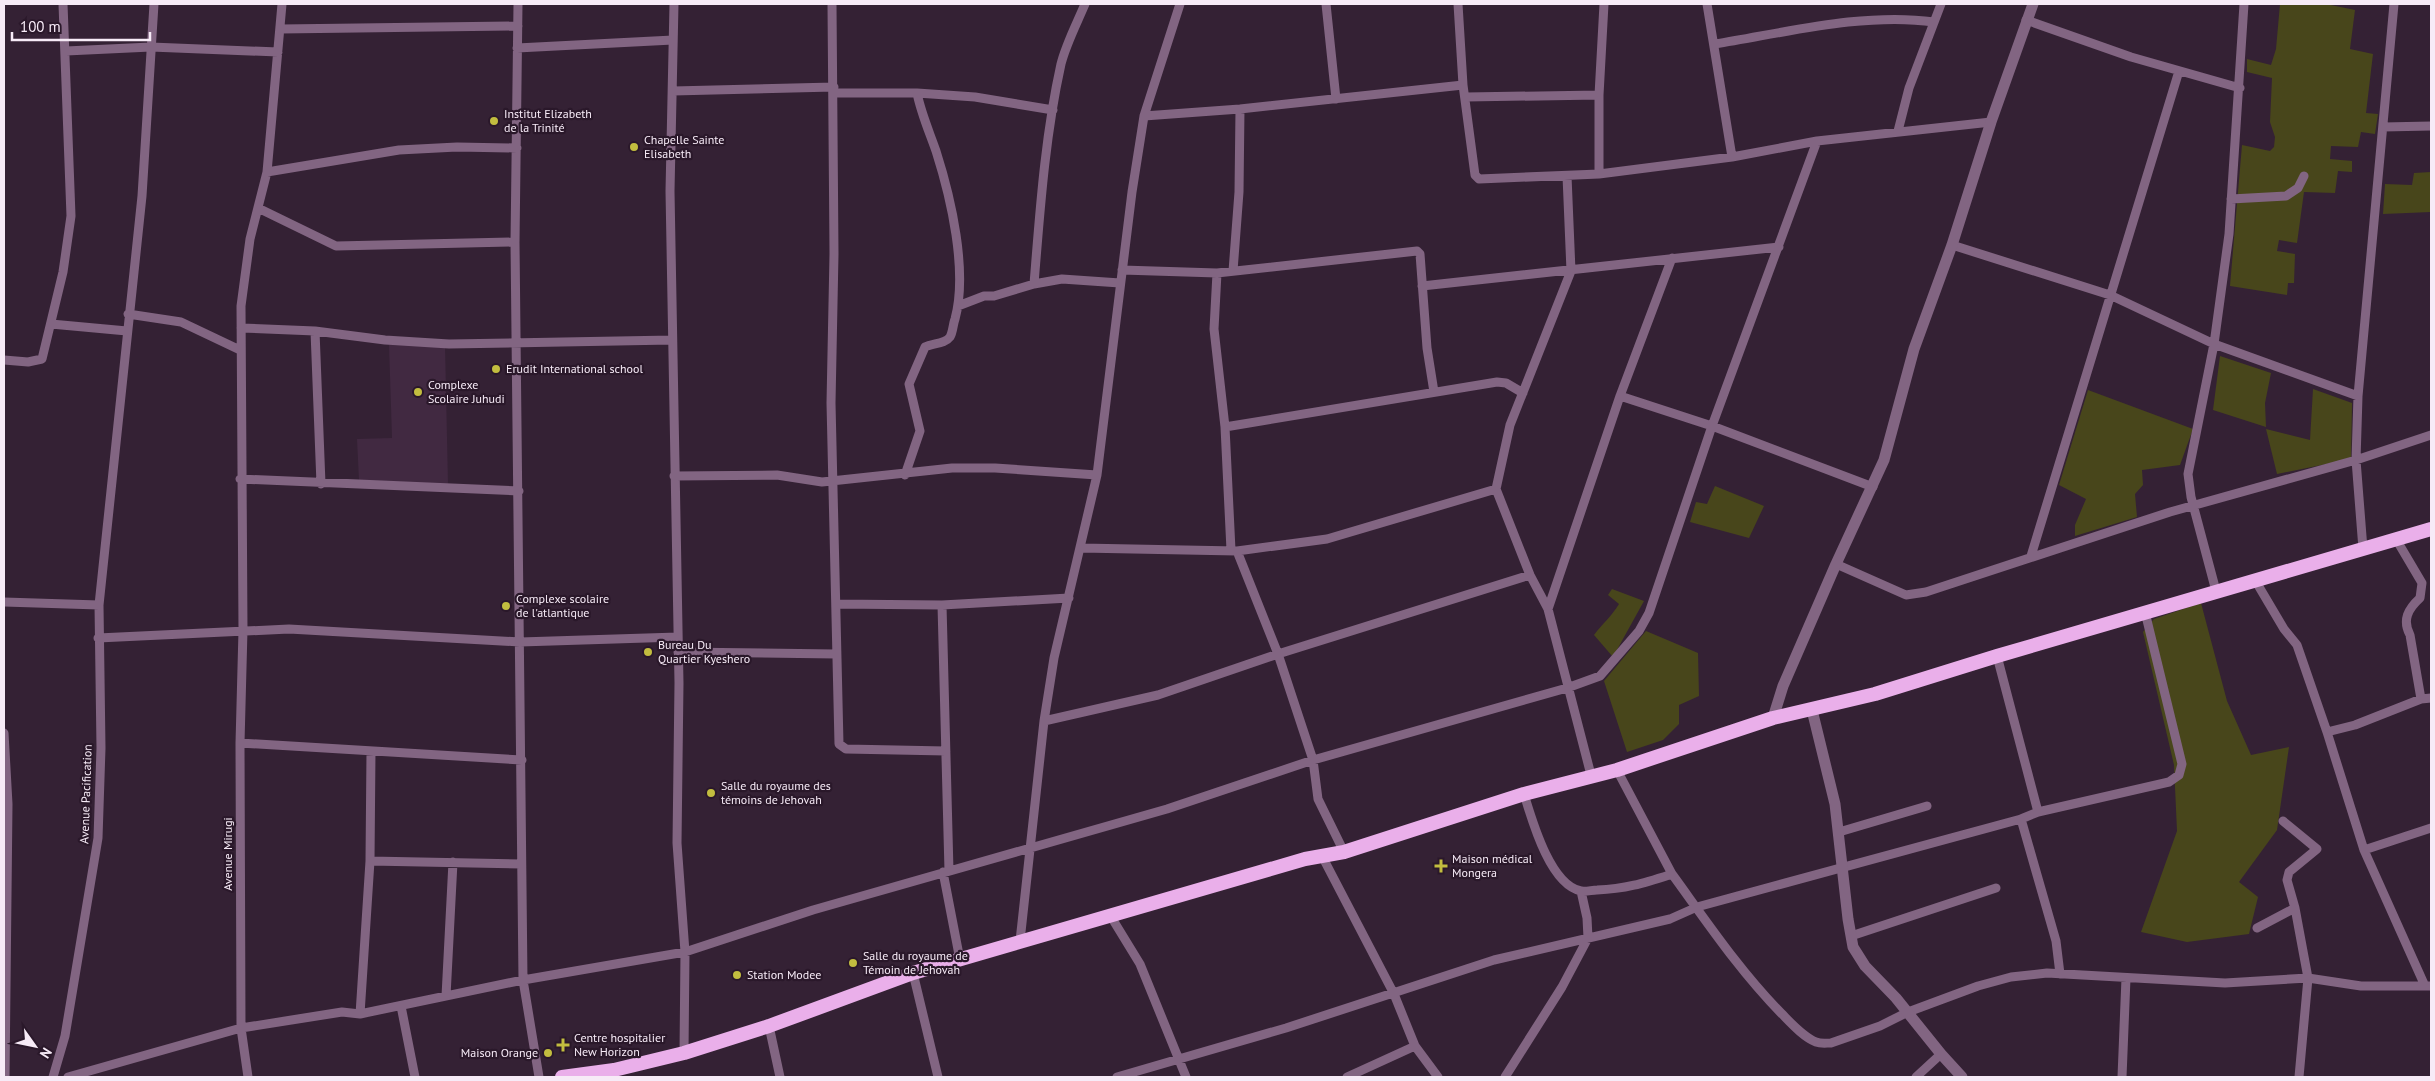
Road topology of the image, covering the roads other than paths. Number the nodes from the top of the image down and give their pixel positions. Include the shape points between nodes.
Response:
1 (63, 4) edge
2 (154, 4) edge
3 (282, 4) edge
4 (518, 4) edge
5 (674, 4) edge
6 (832, 4) edge
7 (1085, 4) edge
8 (1180, 4) edge
9 (1326, 4) edge
10 (1458, 4) edge
11 (1604, 4) edge
12 (1707, 4) edge
13 (1941, 4) edge
14 (2033, 4) edge
15 (2244, 4) edge
16 (2394, 4) edge
17 (2026, 20) junction
18 (1934, 22) junction
19 (518, 26) junction
20 (281, 29) junction
21 (673, 40) junction
22 (1715, 44) junction
23 (151, 47) junction
24 (517, 48) junction
25 (66, 51) junction
26 (278, 52) junction
27 (2179, 71) junction
28 (1463, 86) junction
29 (2240, 88) junction
30 (834, 90) junction
31 (672, 91) junction
32 (917, 93) junction
33 (1599, 95) junction
34 (1466, 97) junction
35 (1336, 99) junction
36 (1240, 109) junction
37 (1053, 110) junction
38 (1144, 116) junction
39 (1990, 122) junction
40 (2431, 126) edge
41 (2382, 127) junction
42 (1898, 131) junction
43 (1817, 141) junction
44 (517, 148) junction
45 (1732, 157) junction
46 (267, 172) junction
47 (1599, 174) junction
48 (1567, 176) junction
49 (2304, 176) dead end
50 (2231, 199) junction
51 (258, 208) junction
52 (515, 242) junction
53 (1952, 245) junction
54 (1779, 248) junction
55 (1672, 258) junction
56 (1122, 270) junction
57 (1233, 271) junction
58 (1571, 271) junction
59 (1217, 273) junction
60 (1120, 283) junction
61 (1034, 284) junction
62 (1422, 286) junction
63 (2110, 296) junction
64 (958, 306) junction
65 (128, 314) junction
66 (51, 324) junction
67 (241, 328) junction
68 (127, 331) junction
69 (315, 331) junction
70 (672, 340) junction
71 (517, 343) junction
72 (2214, 344) junction
73 (240, 350) junction
74 (4, 360) edge
75 (1434, 392) junction
76 (1523, 393) junction
77 (1620, 396) junction
78 (2358, 396) junction
79 (1225, 426) junction
80 (1712, 426) junction
81 (2431, 435) edge
82 (2356, 460) junction
83 (905, 475) junction
84 (1097, 475) junction
85 (674, 476) junction
86 (240, 479) junction
87 (833, 480) junction
88 (321, 484) junction
89 (1872, 487) junction
90 (1496, 489) junction
91 (518, 491) junction
92 (2194, 506) junction
93 (2431, 529) edge
94 (2396, 539) junction
95 (1080, 548) junction
96 (2364, 549) junction
97 (1234, 551) junction
98 (2031, 556) junction
99 (1836, 564) junction
100 (1530, 575) junction
101 (2255, 580) junction
102 (2216, 591) junction
103 (1069, 598) junction
104 (4, 602) edge
105 (836, 604) junction
106 (942, 604) junction
107 (99, 605) junction
108 (1548, 609) junction
109 (2145, 612) junction
110 (243, 630) junction
111 (678, 637) junction
112 (98, 638) junction
113 (520, 642) junction
114 (678, 652) junction
115 (836, 654) junction
116 (1278, 654) junction
117 (1997, 656) junction
118 (1567, 688) junction
119 (2431, 698) edge
120 (2421, 699) junction
121 (1812, 710) junction
122 (1773, 718) junction
123 (1044, 721) junction
124 (2327, 732) junction
125 (4, 733) edge
126 (240, 743) junction
127 (371, 751) junction
128 (946, 751) junction
129 (522, 760) junction
130 (1313, 760) junction
131 (1617, 770) junction
132 (1591, 775) junction
133 (1524, 794) junction
134 (1927, 806) dead end
135 (2038, 812) junction
136 (2021, 820) junction
137 (2283, 821) dead end
138 (2431, 828) edge
139 (1839, 832) junction
140 (1030, 847) junction
141 (2364, 850) junction
142 (1344, 852) junction
143 (1322, 856) junction
144 (370, 861) junction
145 (453, 862) junction
146 (521, 864) junction
147 (1844, 869) junction
148 (946, 872) junction
149 (1672, 874) junction
150 (1996, 888) dead end
151 (1581, 891) junction
152 (1697, 908) junction
153 (2295, 908) junction
154 (1110, 915) junction
155 (2257, 928) dead end
156 (1851, 936) junction
157 (1588, 938) junction
158 (1020, 941) junction
159 (685, 952) junction
160 (960, 960) junction
161 (913, 973) junction
162 (2060, 974) junction
163 (2126, 978) junction
164 (2308, 978) junction
165 (523, 980) junction
166 (2428, 986) edge
167 (1394, 994) junction
168 (446, 996) junction
169 (402, 1006) junction
170 (1908, 1012) junction
171 (360, 1014) junction
172 (769, 1026) junction
173 (241, 1028) junction
174 (1415, 1046) junction
175 (684, 1053) junction
176 (1940, 1054) junction
177 (1179, 1059) junction
178 (615, 1074) edge
179 (1434, 1076) edge
180 (5, 1077) edge
181 (53, 1077) edge
182 (68, 1077) edge
183 (248, 1077) edge
184 (415, 1077) edge
185 (539, 1077) edge
186 (562, 1077) edge
187 (780, 1077) edge
188 (938, 1077) edge
189 (1117, 1077) edge
190 (1186, 1077) edge
191 (1347, 1077) edge
192 (1505, 1077) edge
193 (1916, 1077) edge
194 (1962, 1077) edge
195 (2122, 1077) edge
196 (2299, 1077) edge

1 - 25 street
2 - 23 street, Avenue Pacification
3 - 20 street, Avenue Mirugi
4 - 19 street
5 - 21 street
6 - 30 street
7 - 37 street via 1063,59
8 - 38 street
9 - 35 street
10 - 28 street
11 - 33 street
12 - 22 street
13 - 18 street
14 - 17 street
15 - 29 street
16 - 41 street
17 - 27 street
17 - 39 street
18 - 22 street via 1916,19 1869,21
18 - 42 street via 1909,88
19 - 20 street
19 - 24 street
20 - 26 street, Avenue Mirugi
21 - 24 street
21 - 31 street
22 - 45 street
23 - 25 street
23 - 26 street
23 - 65 street, Avenue Pacification via 142,196
24 - 44 street
25 - 66 street via 71,216
26 - 46 street, Avenue Mirugi
27 - 29 street
27 - 63 street
28 - 34 street
28 - 35 street
29 - 50 street
30 - 31 street
30 - 32 street
30 - 87 street
31 - 70 street
32 - 37 street via 975,97
32 - 64 street via 949,204 960,263
33 - 34 street
33 - 47 street
34 - 48 street via 1476,177
35 - 36 street
36 - 38 street
36 - 57 street via 1239,192
37 - 61 street
38 - 56 street
39 - 42 street
39 - 53 street
40 - 41 street
41 - 78 street
42 - 43 street
43 - 45 street
43 - 54 street
44 - 46 street via 399,150
44 - 52 street
45 - 47 street
46 - 51 street, Avenue Mirugi
47 - 48 street
48 - 58 street
49 - 50 street via 2298,188 2286,196
50 - 72 street
51 - 52 street via 336,246
51 - 67 street, Avenue Mirugi via 244,271
52 - 71 street
53 - 63 street
53 - 89 street via 1914,349 1890,441
54 - 55 street
54 - 80 street
55 - 58 street
55 - 77 street
56 - 59 street
56 - 60 street
57 - 59 street
57 - 62 street via 1417,251 1420,254
58 - 62 street
58 - 76 street
59 - 79 street via 1214,329
60 - 61 street via 1069,279
60 - 84 street
61 - 64 street
62 - 75 street
63 - 72 street
63 - 98 street
64 - 83 street via 949,337 925,347 909,384 920,431
65 - 68 street, Avenue Pacification
65 - 73 street via 181,322
66 - 68 street
66 - 74 street via 42,360
67 - 69 street
67 - 73 street, Avenue Mirugi
68 - 107 street, Avenue Pacification
69 - 71 street via 449,344
69 - 88 street
70 - 71 street
70 - 85 street
71 - 91 street
72 - 78 street
72 - 92 street via 2188,474
73 - 86 street, Avenue Mirugi
75 - 76 street via 1497,382 1506,383
75 - 79 street
76 - 90 street via 1505,442
77 - 80 street
77 - 108 street
78 - 82 street
79 - 97 street
80 - 89 street
80 - 118 street via 1649,614 1640,631 1600,676
81 - 82 street
82 - 92 street
82 - 96 street
83 - 84 street via 952,468 995,468
83 - 87 street
84 - 95 street
85 - 87 street via 777,475 822,482
85 - 111 street
86 - 88 street
86 - 110 street, Avenue Mirugi
87 - 105 street
88 - 91 street
89 - 99 street
90 - 97 street via 1348,534
90 - 100 street
91 - 113 street
92 - 98 street
92 - 102 street
93 - 94 highway
94 - 96 highway
94 - 120 street via 2422,582 2420,598 2410,608 2407,618
95 - 97 street
95 - 103 street
96 - 101 highway
97 - 116 street
98 - 99 street via 1926,592 1906,595
99 - 122 street via 1783,686
100 - 108 street
100 - 116 street
101 - 102 highway
101 - 124 street via 2297,645
102 - 109 highway
103 - 106 street
103 - 123 street via 1054,658
104 - 107 street
105 - 106 street
105 - 115 street
106 - 128 street
107 - 112 street, Avenue Pacification
108 - 118 street
109 - 117 highway
109 - 135 street via 2178,744 2182,764 2179,775 2169,782
110 - 112 street
110 - 113 street via 289,629
110 - 126 street, Avenue Mirugi
111 - 113 street
111 - 114 street
112 - 181 street, Avenue Pacification via 101,748 98,838 65,1036
113 - 129 street
114 - 115 street
114 - 159 street via 677,843
115 - 128 street via 839,744 842,748
116 - 123 street via 1158,695
116 - 130 street
117 - 121 highway
117 - 135 street
118 - 130 street
118 - 132 street
119 - 120 street
120 - 124 street via 2355,725
121 - 122 highway
121 - 139 street
122 - 131 highway
123 - 140 street
124 - 141 street
125 - 180 street via 8,804
126 - 127 street
126 - 173 street, Avenue Mirugi
127 - 129 street
127 - 144 street
128 - 148 street
129 - 146 street
130 - 140 street via 1167,809
130 - 142 street via 1318,799
131 - 132 highway
131 - 149 street
132 - 133 highway
133 - 142 highway
133 - 151 street via 1544,854 1565,881
134 - 139 street
135 - 136 street
136 - 147 street
136 - 162 street via 2056,941
137 - 153 street via 2317,849 2288,872 2287,880
138 - 141 street
139 - 147 street
140 - 148 street
140 - 158 street
141 - 166 street
142 - 143 highway
143 - 154 highway
143 - 167 street
144 - 145 street
144 - 171 street
145 - 146 street
145 - 168 street
146 - 165 street
147 - 152 street
147 - 156 street
148 - 159 street via 813,910
148 - 160 street
149 - 151 street via 1627,888
149 - 152 street
150 - 156 street
151 - 157 street
152 - 157 street via 1670,919
152 - 170 street via 1730,955 1764,995 1814,1041 1831,1043 1880,1026
153 - 155 street
153 - 164 street
154 - 158 highway
154 - 177 street via 1140,964
156 - 170 street via 1865,966
157 - 167 street via 1494,960
157 - 192 street via 1562,987
158 - 160 highway
159 - 165 street
159 - 175 street
160 - 161 highway
161 - 172 highway
161 - 188 street
162 - 163 street
162 - 170 street via 2011,977
163 - 164 street via 2225,983
163 - 195 street
164 - 166 street via 2361,986
164 - 196 street
165 - 168 street
165 - 185 street
167 - 174 street
167 - 177 street
168 - 169 street
169 - 171 street
169 - 184 street
170 - 176 street
171 - 173 street via 342,1012
172 - 175 highway
172 - 187 street
173 - 182 street
173 - 183 street, Avenue Mirugi
174 - 179 street
174 - 191 street
175 - 178 highway
176 - 193 street
176 - 194 street
177 - 189 street
177 - 190 street
178 - 186 highway

